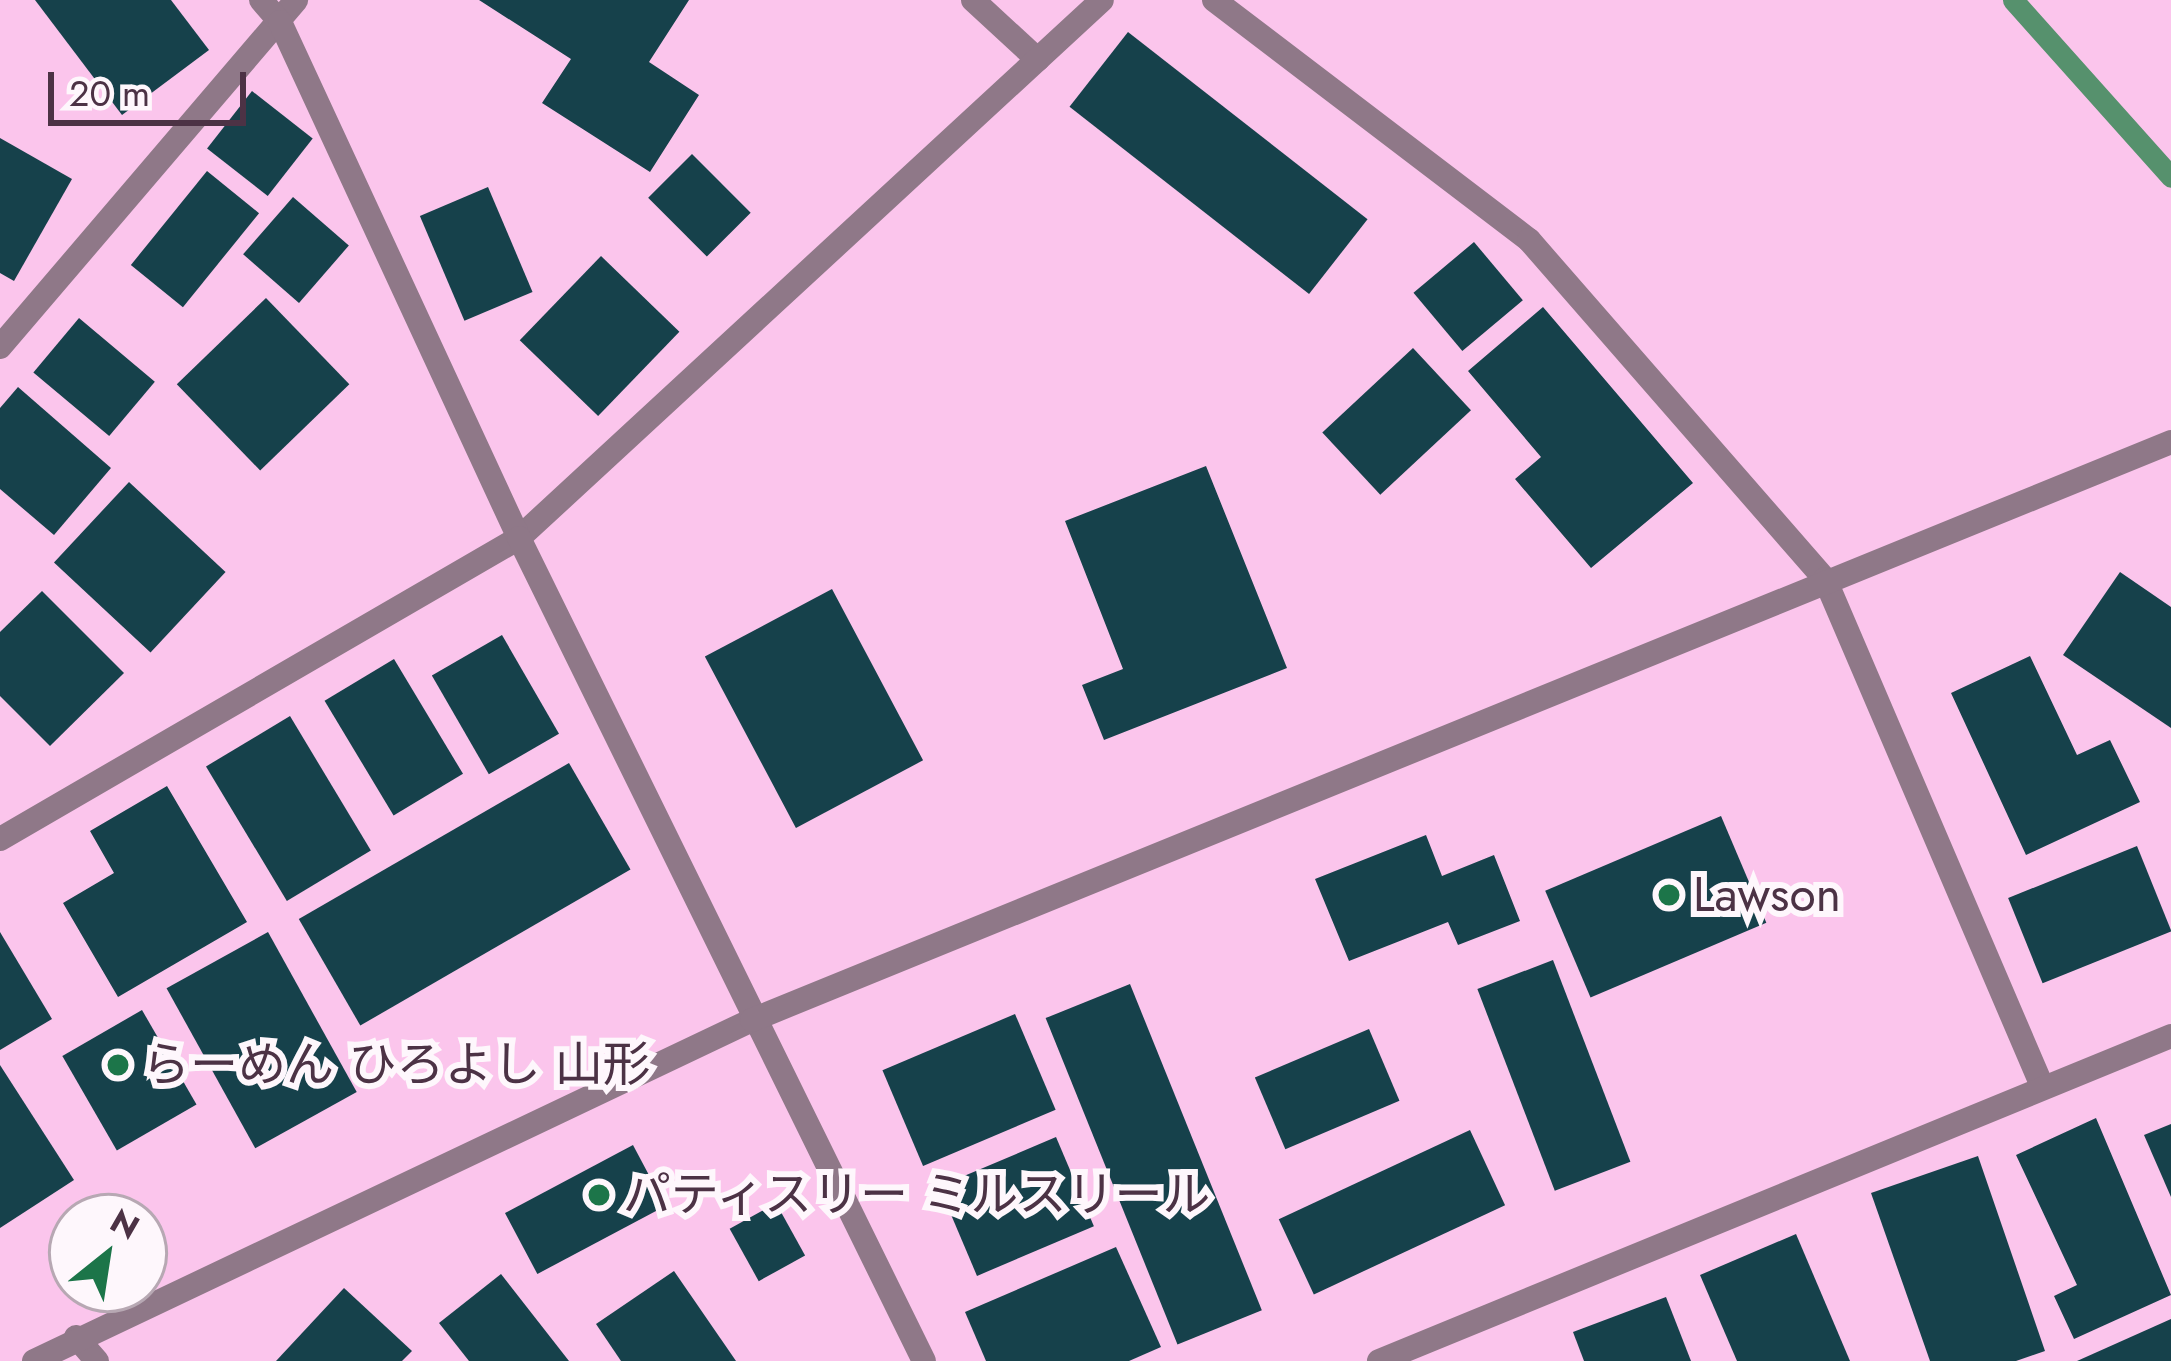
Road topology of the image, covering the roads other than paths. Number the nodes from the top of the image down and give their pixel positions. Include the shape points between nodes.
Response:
1 (261, 0) edge
2 (296, 0) edge
3 (973, 0) edge
4 (1102, 0) edge
5 (1214, 0) edge
6 (280, 22) junction
7 (1038, 60) junction
8 (0, 347) edge
9 (2171, 442) edge
10 (519, 538) junction
11 (1825, 579) junction
12 (0, 839) edge
13 (752, 1020) junction
14 (2171, 1036) edge
15 (2042, 1086) junction
16 (76, 1337) junction
17 (34, 1361) edge
18 (97, 1361) edge
19 (924, 1361) edge
20 (1379, 1361) edge

1 - 6 street
2 - 6 street
3 - 7 street
4 - 7 street
5 - 11 street via 1528,240
6 - 8 street
6 - 10 street
7 - 10 street
9 - 11 street
10 - 12 street
10 - 13 street
11 - 13 street
11 - 15 street
13 - 16 street
13 - 19 street
14 - 15 street
15 - 20 street
16 - 17 street
16 - 18 street

